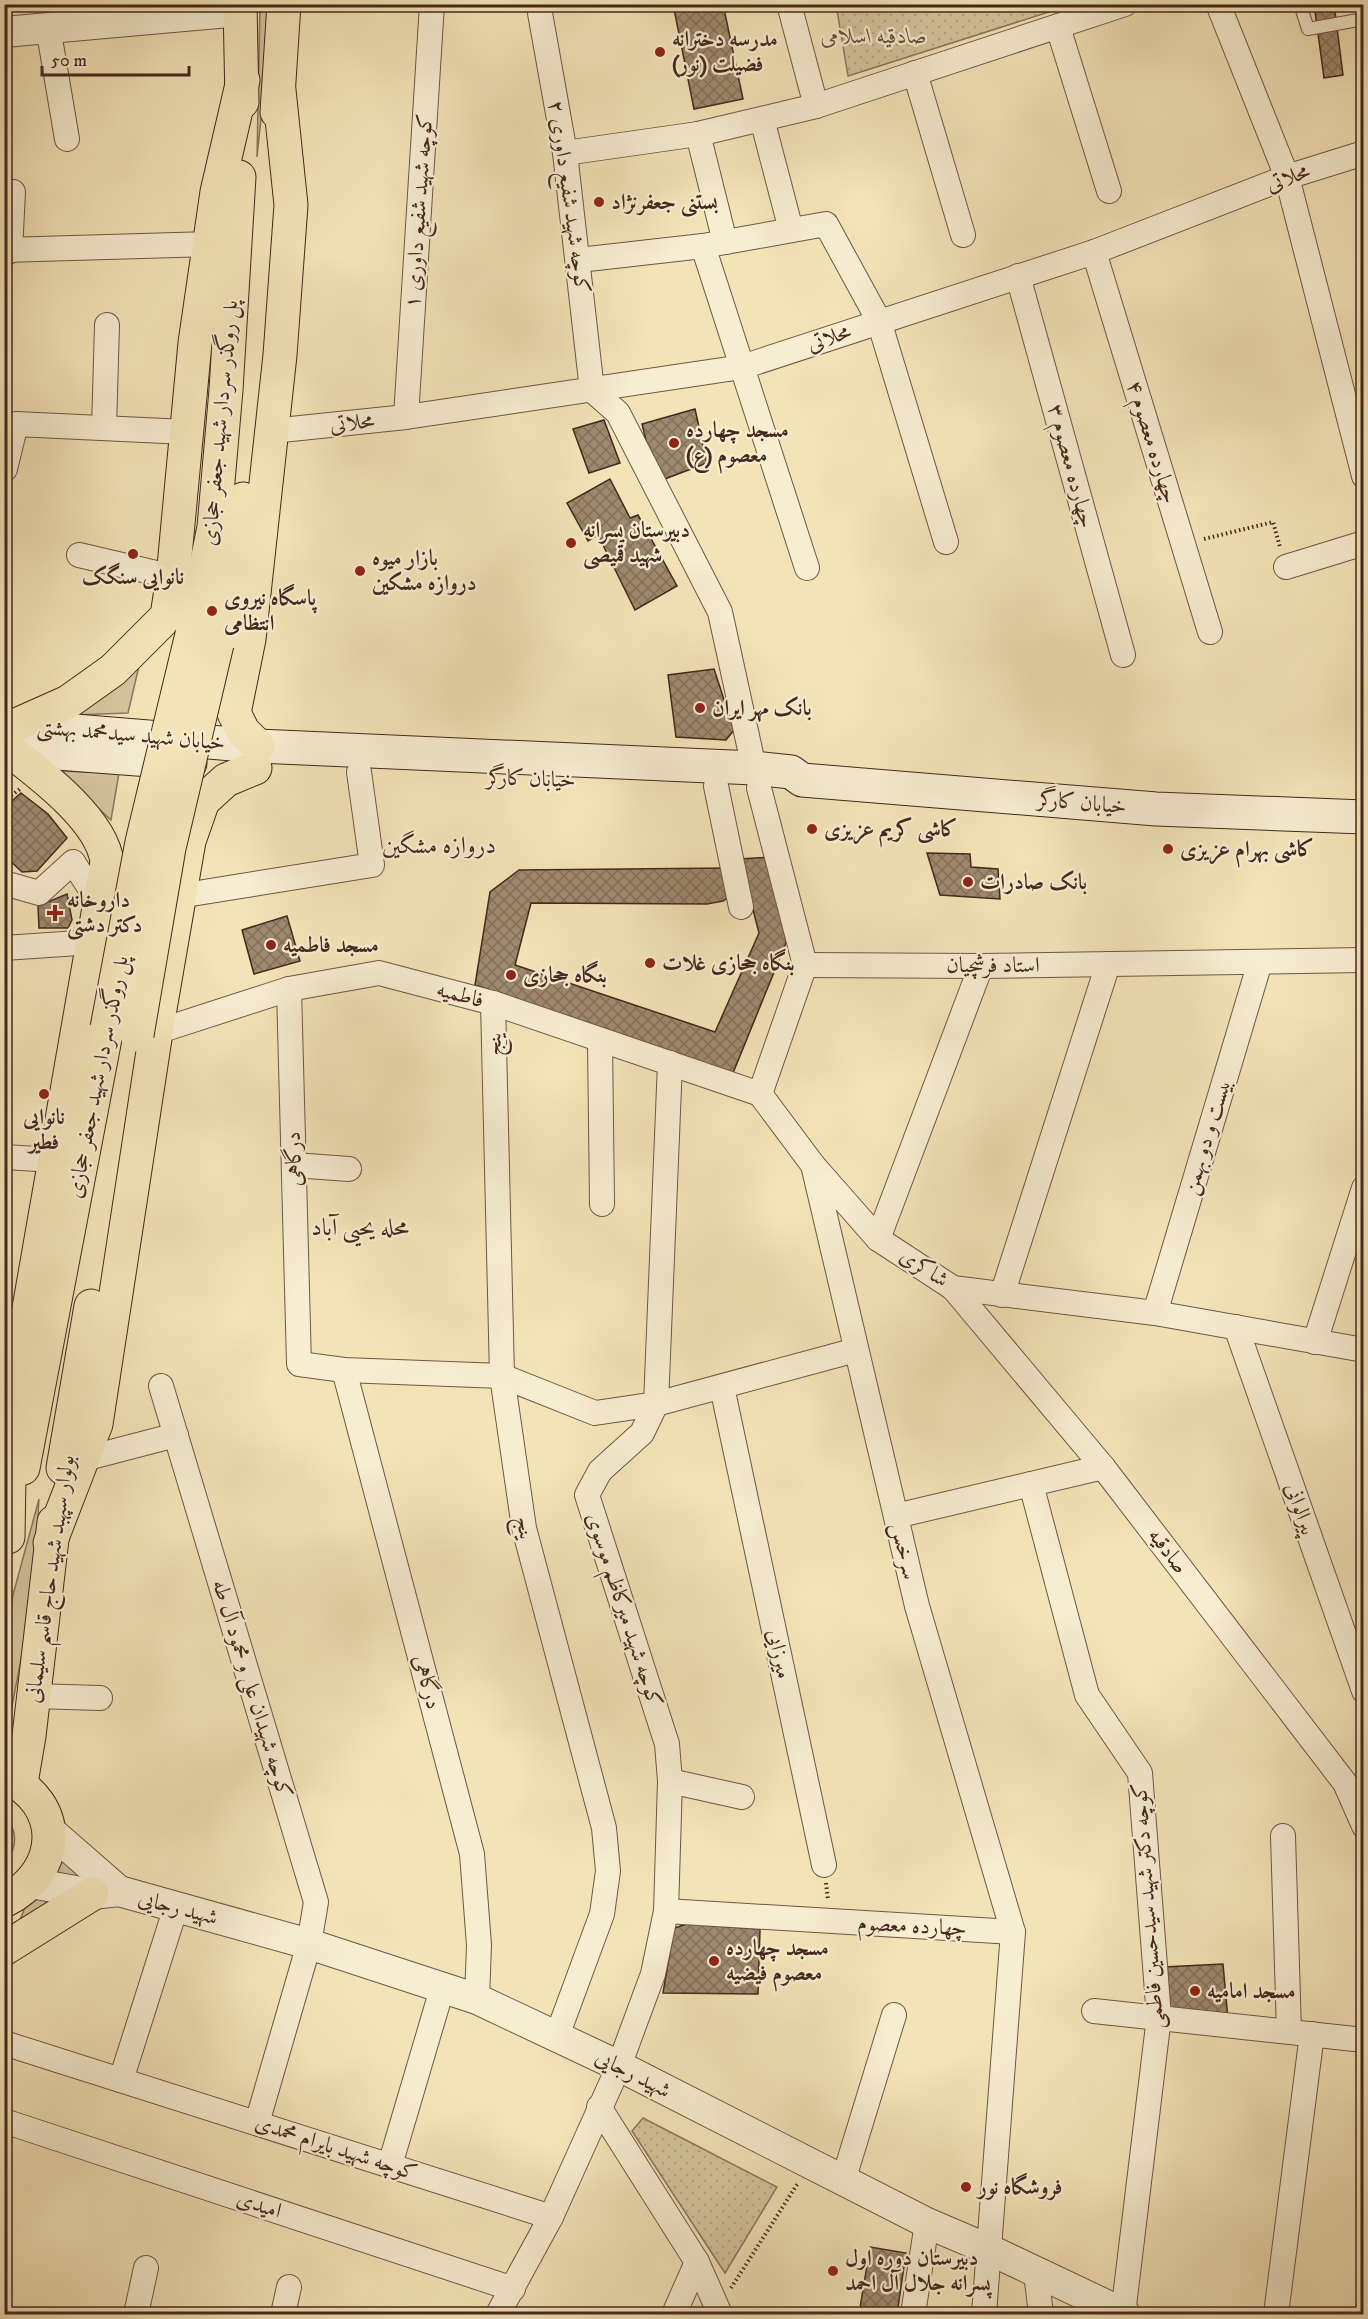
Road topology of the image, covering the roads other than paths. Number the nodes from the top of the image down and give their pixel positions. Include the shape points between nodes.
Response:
1 (284, 4) edge
2 (432, 4) edge
3 (541, 4) edge
4 (789, 4) edge
5 (1125, 4) edge
6 (1218, 4) edge
7 (1300, 4) edge
8 (240, 8) edge
9 (1364, 20) edge
10 (48, 27) junction
11 (1058, 27) junction
12 (4, 32) edge
13 (915, 73) junction
14 (243, 80) junction
15 (279, 90) junction
16 (816, 106) junction
17 (762, 119) junction
18 (698, 134) junction
19 (67, 139) dead end
20 (565, 153) junction
21 (1364, 153) edge
22 (1287, 177) junction
23 (1109, 190) dead end
24 (13, 192) dead end
25 (791, 230) junction
26 (963, 234) dead end
27 (210, 244) junction
28 (714, 244) junction
29 (7, 250) edge
30 (1094, 252) junction
31 (579, 260) junction
32 (1018, 276) junction
33 (879, 321) junction
34 (106, 325) dead end
35 (742, 367) junction
36 (592, 390) junction
37 (406, 417) junction
38 (104, 428) junction
39 (272, 431) junction
40 (186, 432) junction
41 (5, 469) edge
42 (4, 475) edge
43 (1364, 476) edge
44 (946, 542) dead end
45 (1364, 543) edge
46 (79, 555) dead end
47 (1286, 567) road end
48 (807, 568) dead end
49 (174, 577) junction
50 (192, 632) junction
51 (1210, 632) dead end
52 (249, 639) junction
53 (1123, 655) dead end
54 (8, 738) edge
55 (257, 757) junction
56 (359, 772) junction
57 (756, 778) junction
58 (716, 786) junction
59 (1364, 817) edge
60 (7, 884) edge
61 (179, 896) junction
62 (100, 904) junction
63 (741, 907) dead end
64 (93, 942) junction
65 (5, 947) edge
66 (1364, 960) edge
67 (1260, 962) junction
68 (1108, 964) junction
69 (805, 965) junction
70 (981, 966) junction
71 (289, 989) junction
72 (493, 1004) junction
73 (120, 1029) junction
74 (600, 1040) junction
75 (670, 1064) junction
76 (760, 1094) junction
77 (4, 1156) edge
78 (55, 1160) junction
79 (294, 1165) junction
80 (813, 1165) junction
81 (349, 1169) dead end
82 (1364, 1188) edge
83 (602, 1204) dead end
84 (878, 1239) junction
85 (953, 1288) junction
86 (1002, 1295) junction
87 (1155, 1313) junction
88 (1236, 1328) junction
89 (1315, 1342) junction
90 (856, 1350) junction
91 (1364, 1350) edge
92 (344, 1370) junction
93 (502, 1376) junction
94 (161, 1386) dead end
95 (722, 1387) junction
96 (656, 1404) junction
97 (74, 1410) joint
98 (37, 1411) joint
99 (176, 1436) junction
100 (84, 1459) junction
101 (1103, 1467) junction
102 (1031, 1484) junction
103 (896, 1516) junction
104 (50, 1543) junction
105 (6, 1545) edge
106 (1364, 1691) edge
107 (33, 1696) junction
108 (100, 1698) dead end
109 (17, 1741) edge
110 (13, 1779) edge
111 (670, 1781) junction
112 (1354, 1781) edge
113 (742, 1797) dead end
114 (1364, 1826) edge
115 (48, 1829) junction
116 (1283, 1836) dead end
117 (824, 1865) road end
118 (31, 1883) junction
119 (106, 1893) junction
120 (4, 1900) edge
121 (176, 1907) junction
122 (666, 1911) junction
123 (1013, 1932) junction
124 (309, 1944) junction
125 (4, 1949) edge
126 (442, 1989) junction
127 (477, 2000) junction
128 (1094, 2011) dead end
129 (894, 2015) dead end
130 (1159, 2017) junction
131 (1301, 2033) junction
132 (558, 2036) junction
133 (1364, 2040) edge
134 (4, 2043) edge
135 (619, 2066) junction
136 (121, 2080) junction
137 (599, 2107) junction
138 (4, 2121) edge
139 (257, 2123) junction
140 (390, 2165) junction
141 (843, 2181) junction
142 (551, 2217) junction
143 (927, 2223) junction
144 (990, 2250) junction
145 (697, 2262) junction
146 (146, 2268) dead end
147 (1036, 2273) junction
148 (289, 2287) dead end
149 (513, 2289) junction
150 (719, 2312) edge
151 (136, 2314) edge
152 (283, 2314) edge
153 (498, 2314) edge
154 (674, 2314) edge
155 (913, 2314) edge
156 (984, 2314) edge
157 (1041, 2314) edge
158 (1124, 2314) edge
159 (1276, 2314) edge

1 - 15 main road
2 - 37 street, کوچه شهید شفیع داوری ۱
3 - 20 street, کوچه شهید شفیع داوری ۲
4 - 16 street
5 - 11 street
6 - 22 street
7 - 9 lane via 1308,29
8 - 10 street
8 - 14 main road
10 - 12 street
10 - 19 street
11 - 13 street
11 - 23 street
13 - 16 street
13 - 26 street
14 - 27 main road via 217,192
14 - 50 main road, پل روگذر سردار شهید جعفر حجازی via 226,390 214,527
15 - 39 main road via 291,205
15 - 50 main road, پل روگذر سردار شهید جعفر حجازی via 239,537
16 - 17 street
17 - 18 street
17 - 25 street
18 - 20 street
18 - 28 street
20 - 31 street, کوچه شهید شفیع داوری ۲
21 - 22 street, محلاتی
22 - 30 street, محلاتی
22 - 43 street
24 - 29 street
25 - 28 street
25 - 33 street via 826,224
27 - 29 street
27 - 40 main road
28 - 31 street
28 - 35 street
30 - 32 street, محلاتی
30 - 51 street, چهارده معصوم ۴
31 - 36 street, کوچه شهید شفیع داوری ۲
32 - 33 street, محلاتی
32 - 53 street, چهارده معصوم ۳
33 - 35 street, محلاتی
33 - 44 street
34 - 38 street
35 - 36 street, محلاتی
35 - 48 street
36 - 37 street, محلاتی
36 - 57 street via 618,413 720,612
37 - 39 street, محلاتی
38 - 40 street
38 - 41 street via 16,424
39 - 52 main road
40 - 49 main road
41 - 42 street
45 - 47 street
46 - 49 street
49 - 50 main road
50 - 52 main road via 169,631 186,654 213,662 240,651
50 - 54 main road via 113,670
50 - 73 main road, پل روگذر سردار شهید جعفر حجازی, bridge via 142,842
52 - 55 main road via 234,713
54 - 55 main road, خیابان شهید سیدمحمد بهشتی
54 - 62 main road via 70,803 104,847 107,862
55 - 56 main road, خیابان کارگر
55 - 57 main road, خیابان کارگر
55 - 61 main road via 204,801 189,841
56 - 58 main road, خیابان کارگر
56 - 61 street via 372,864
57 - 58 main road, خیابان کارگر
57 - 59 main road, خیابان کارگر via 791,772 802,780 1156,809
57 - 69 street
58 - 63 street
60 - 62 street via 39,893 73,862
61 - 73 main road
62 - 64 main road
64 - 65 street
64 - 73 main road
66 - 67 street, استاد فرشچیان
67 - 68 street, استاد فرشچیان
67 - 87 street, بیست و دو بهمن
68 - 70 street, استاد فرشچیان
68 - 86 street
69 - 70 street, استاد فرشچیان
69 - 76 street
70 - 84 street
71 - 72 street, فاطمیه via 379,973
71 - 73 street, فاطمیه
71 - 79 street, درگاهی
72 - 74 street, فاطمیه
72 - 93 street, ینج
73 - 78 main road
73 - 97 main road, پل روگذر سردار شهید جعفر حجازی
73 - 98 main road, پل روگذر سردار شهید جعفر حجازی
73 - 100 main road via 96,1424
74 - 75 street, فاطمیه
74 - 83 street
75 - 76 street, فاطمیه
75 - 96 street, کوچه شهید میرکاظم موسوی
76 - 80 street, شاکری
77 - 78 street
78 - 105 main road via 10,1417
79 - 81 street
79 - 92 street, درگاهی via 299,1364
80 - 84 street, شاکری
80 - 90 street, سرخس
82 - 89 street
84 - 85 street, شاکری
85 - 86 street, شاکری
85 - 101 street, صادقیه
86 - 87 street, شاکری
87 - 88 street, شاکری
88 - 89 street, شاکری
88 - 106 street, پیرالوانی
89 - 91 street, شاکری
90 - 95 street
90 - 103 street, سرخس
92 - 93 street
92 - 127 street, درگاهی via 472,1854 479,1945
93 - 96 street via 596,1413
93 - 132 street, ینج via 524,1528 604,1828 607,1860 602,1914
94 - 99 street, کوچه شهیدان علی و محمود آل طه
95 - 96 street
95 - 117 street, میرزایی
96 - 111 street, کوچه شهید میرکاظم موسوی via 642,1433 600,1471 587,1495 666,1744
97 - 104 main road, بولوار سپهبد شهید حاج قاسم سلیمانی
98 - 105 main road, بولوار سپهبد شهید حاج قاسم سلیمانی
99 - 100 street
99 - 124 street, کوچه شهیدان علی و محمود آل طه via 315,1902
100 - 104 main road
101 - 102 street
101 - 112 street, صادقیه
102 - 103 street
102 - 130 street, کوچه دکتر شهید سیدحسین فاطمی via 1087,1695 1140,1773
103 - 123 street, سرخس via 917,1606
104 - 107 main road, بولوار سپهبد شهید حاج قاسم سلیمانی
107 - 108 street
107 - 109 main road, بولوار سپهبد شهید حاج قاسم سلیمانی
109 - 110 main road, بولوار سپهبد شهید حاج قاسم سلیمانی
110 - 115 main road via 42,1807
111 - 113 street
111 - 122 street, کوچه شهید میرکاظم موسوی
112 - 114 street, صادقیه
115 - 118 main road via 47,1855
115 - 119 street, شهید رجایی
116 - 131 street
118 - 119 street, شهید رجایی
118 - 120 main road
119 - 121 street, شهید رجایی
119 - 125 main road
121 - 124 street, شهید رجایی
121 - 136 street
122 - 123 street, چهارده معصوم
122 - 135 street, کوچه شهید میرکاظم موسوی via 653,1974
123 - 144 street
124 - 126 street, شهید رجایی
124 - 139 street, کوچه شهیدان علی و محمود آل طه
126 - 127 street, شهید رجایی
126 - 140 street
127 - 132 street, شهید رجایی
128 - 130 street
129 - 141 street
130 - 131 street
130 - 158 street, کوچه دکتر شهید سیدحسین فاطمی
131 - 133 street
131 - 159 street
132 - 135 street, شهید رجایی
134 - 136 street, کوچه شهید بایرام محمدی
135 - 137 street, کوچه شهید میرکاظم موسوی
135 - 141 street, شهید رجایی
136 - 139 street, کوچه شهید بایرام محمدی
137 - 142 street, کوچه شهید میرکاظم موسوی
137 - 145 street
138 - 149 street, امیدی
139 - 140 street, کوچه شهید بایرام محمدی
140 - 142 street, کوچه شهید بایرام محمدی
141 - 143 street, شهید رجایی
142 - 149 street, کوچه شهید میرکاظم موسوی
143 - 144 street, شهید رجایی
143 - 155 street
144 - 147 street, شهید رجایی
144 - 156 street
145 - 150 street
145 - 154 street
146 - 151 street
147 - 157 street
147 - 158 street, شهید رجایی
148 - 152 street
149 - 153 street, کوچه شهید میرکاظم موسوی

